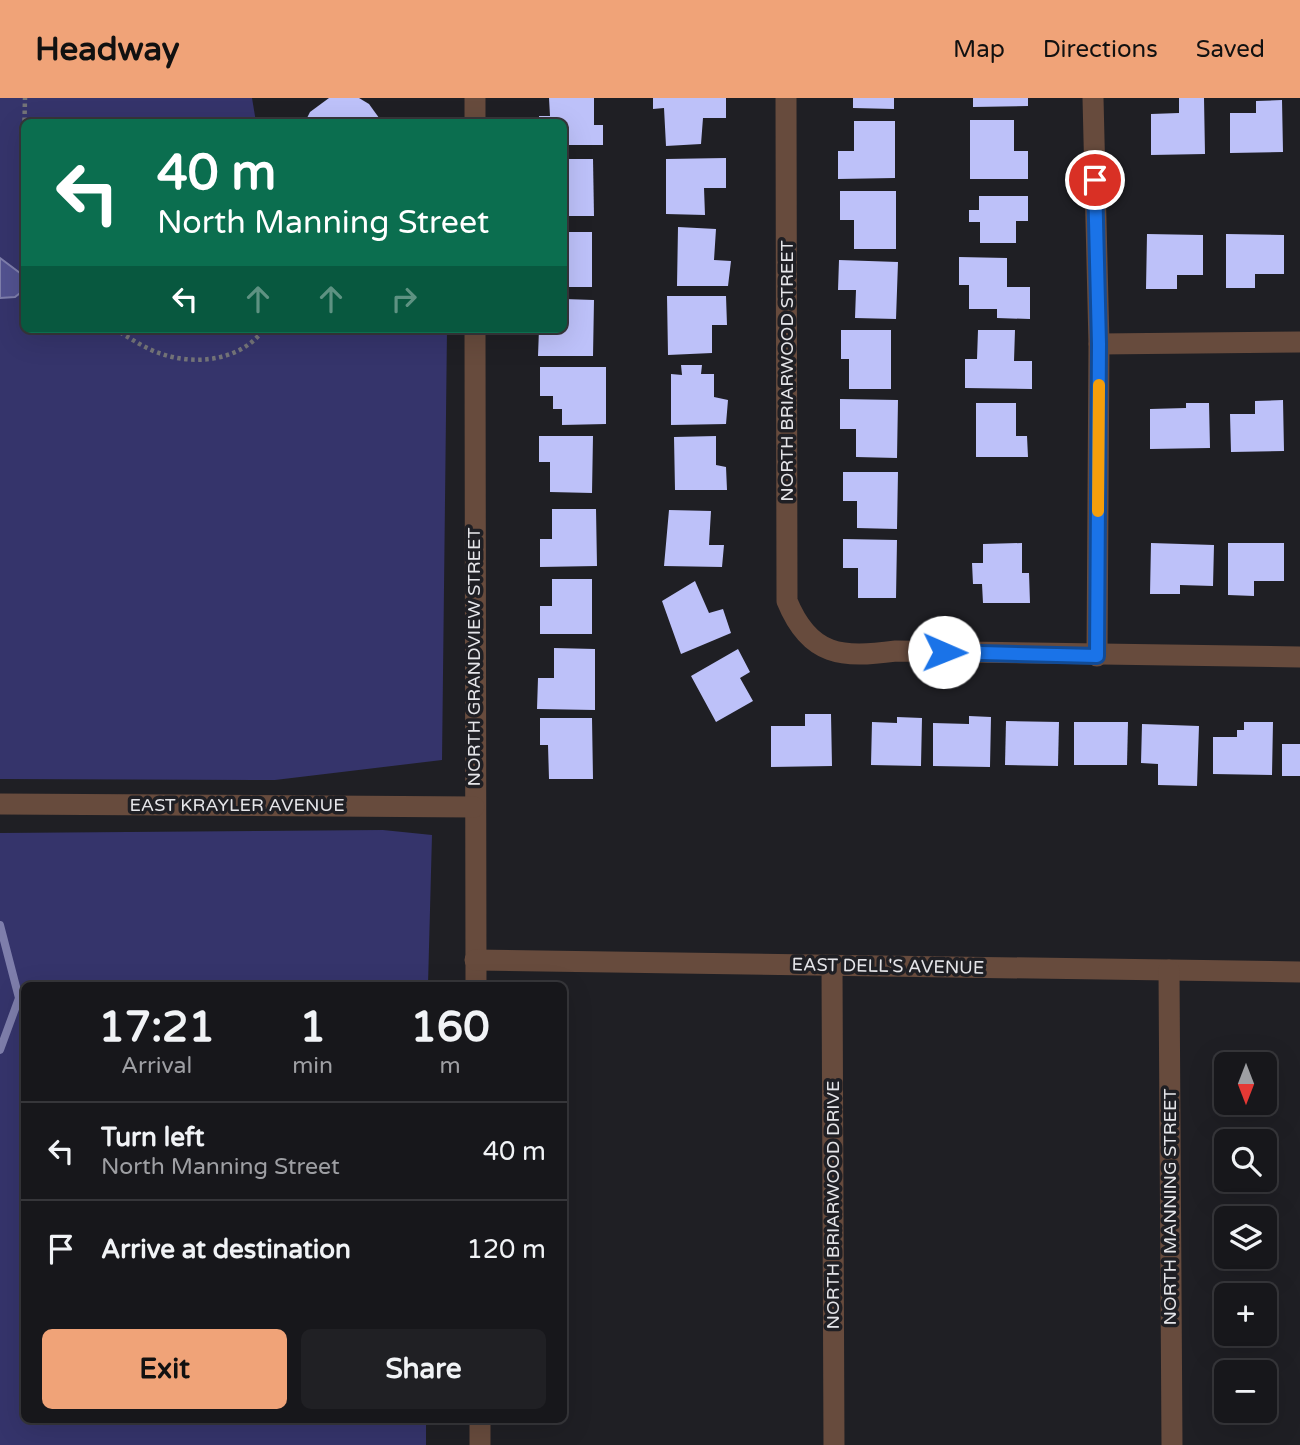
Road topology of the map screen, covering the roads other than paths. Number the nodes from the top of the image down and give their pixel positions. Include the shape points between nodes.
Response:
1 (475, 98) edge
2 (786, 98) edge
3 (1094, 98) edge
4 (475, 119) edge
5 (475, 333) edge
6 (1300, 342) edge
7 (1099, 344) junction
8 (1097, 656) junction
9 (1300, 657) edge
10 (0, 804) edge
11 (474, 807) junction
12 (475, 960) junction
13 (832, 965) junction
14 (1169, 970) junction
15 (1300, 972) edge
16 (476, 982) edge
17 (480, 1423) edge
18 (480, 1445) edge
19 (834, 1445) edge
20 (1172, 1445) edge

1 - 4 street
2 - 8 street, NORTH BRIARWOOD STREET via 787,601 797,626 832,653 858,656 896,651
3 - 7 street
5 - 11 street, NORTH GRANDVIEW STREET
6 - 7 street
7 - 8 street
8 - 9 street
10 - 11 street, EAST KRAYLER AVENUE
11 - 12 street, NORTH GRANDVIEW STREET
12 - 13 street, EAST DELL'S AVENUE
12 - 16 street, NORTH GRANDVIEW STREET
13 - 14 street, EAST DELL'S AVENUE
13 - 19 street, NORTH BRIARWOOD DRIVE
14 - 15 street, EAST DELL'S AVENUE
14 - 20 street, NORTH MANNING STREET
17 - 18 street

